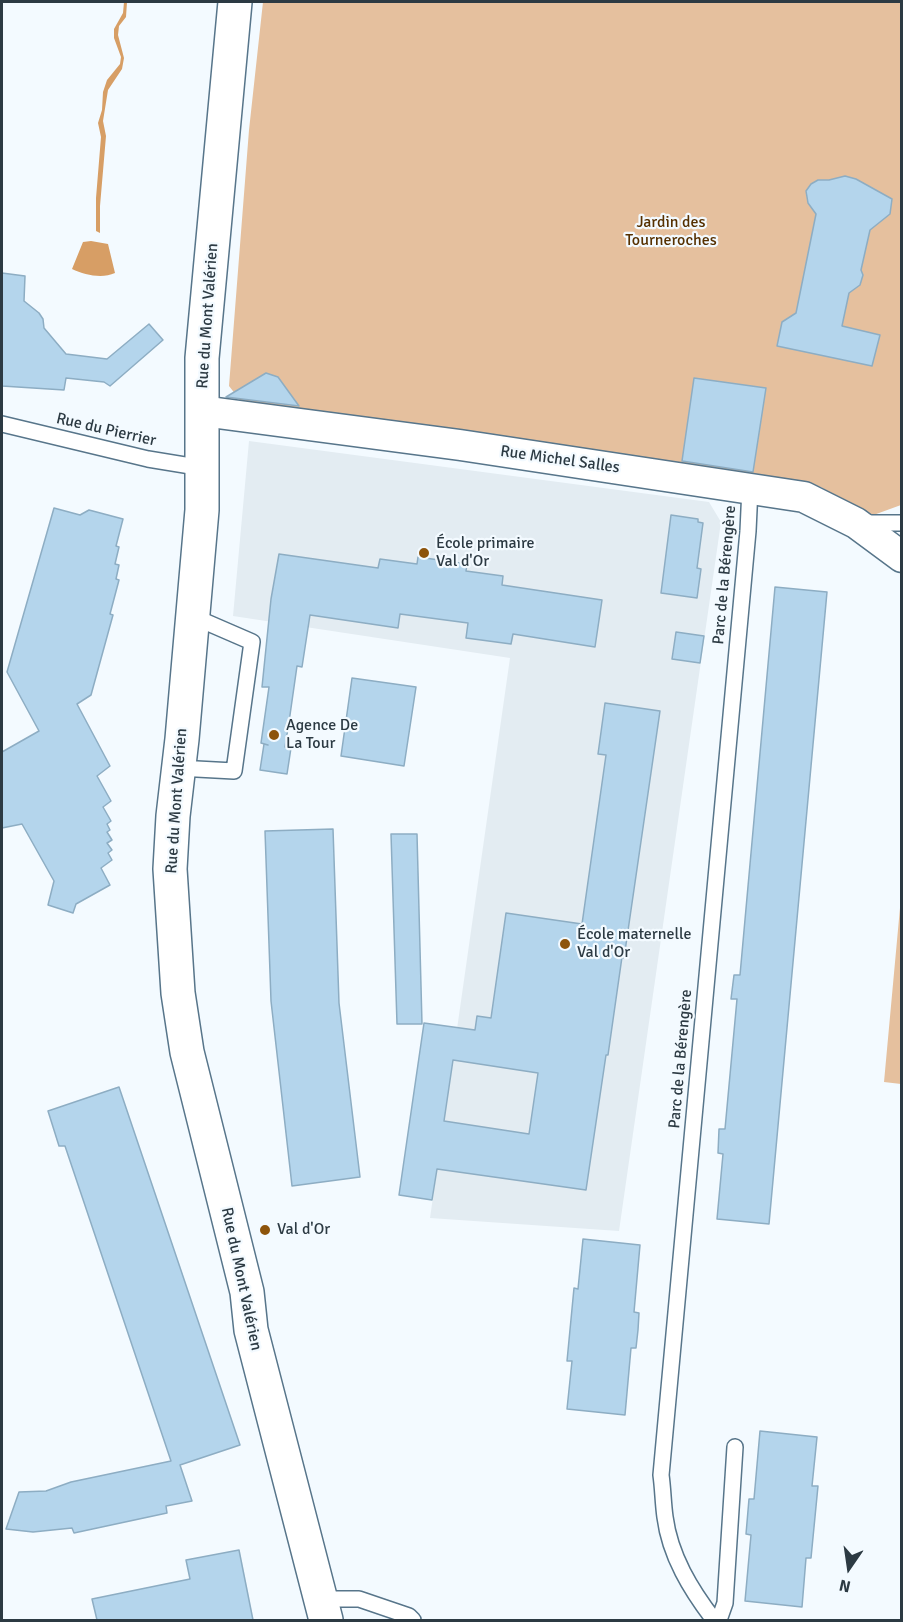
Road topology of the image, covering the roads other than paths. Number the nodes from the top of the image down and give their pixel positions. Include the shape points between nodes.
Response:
1 (235, 2) edge
2 (202, 411) junction
3 (2, 424) edge
4 (203, 468) junction
5 (750, 488) junction
6 (856, 523) junction
7 (902, 523) edge
8 (902, 557) edge
9 (192, 616) junction
10 (178, 768) junction
11 (735, 1447) dead end
12 (324, 1610) edge
13 (413, 1620) edge
14 (717, 1620) edge

1 - 2 main road, Rue du Mont Valérien via 202,358
2 - 4 main road, Rue du Mont Valérien
2 - 5 street, Rue Michel Salles
3 - 4 lane, Rue du Pierrier
4 - 9 main road, Rue du Mont Valérien
5 - 6 street, Rue Michel Salles via 804,497
5 - 14 lane, Parc de la Bérengère via 661,1475 665,1519 676,1560 696,1596
6 - 7 lane
6 - 8 street, Rue Michel Salles
9 - 10 main road, Rue du Mont Valérien
9 - 10 lane via 252,642 234,771
10 - 12 main road, Rue du Mont Valérien via 170,869 178,993 187,1052 248,1292 251,1330
11 - 14 lane via 725,1603
12 - 13 lane via 359,1599

